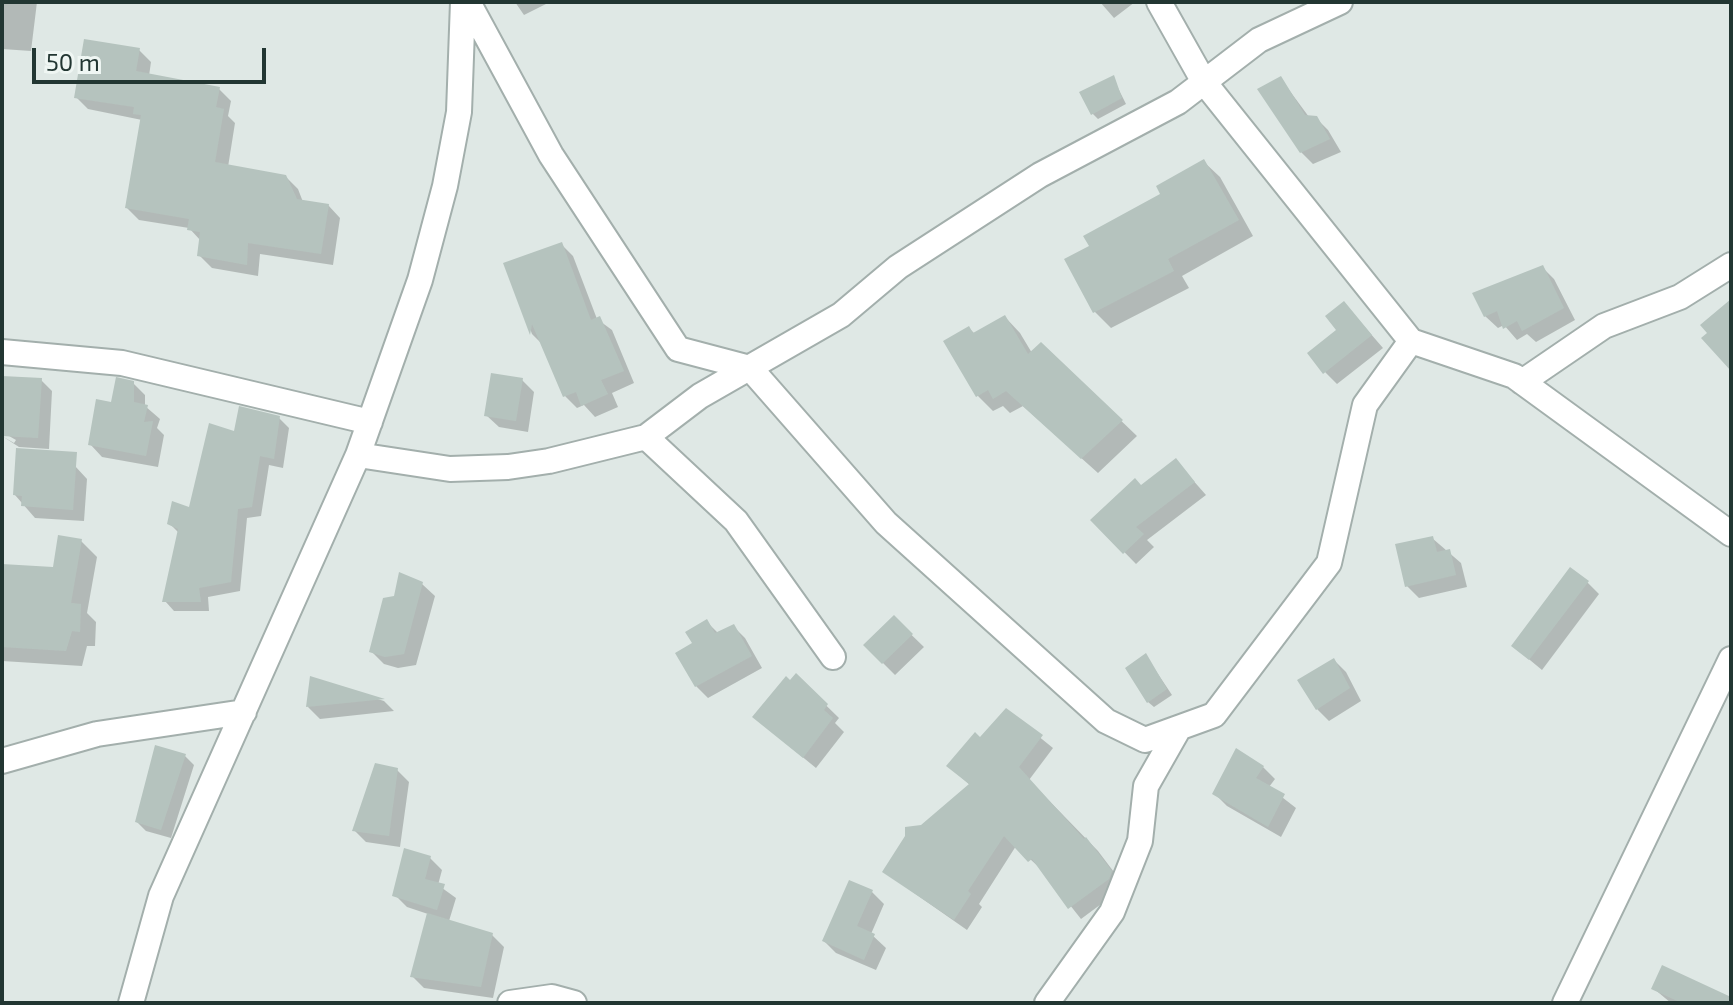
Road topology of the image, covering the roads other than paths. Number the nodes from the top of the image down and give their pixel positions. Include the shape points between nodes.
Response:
1 (465, 2) edge
2 (1159, 2) edge
3 (1340, 2) edge
4 (1204, 82) junction
5 (1731, 265) edge
6 (1411, 341) junction
7 (2, 352) edge
8 (750, 368) junction
9 (1522, 382) junction
10 (370, 422) junction
11 (646, 437) junction
12 (358, 455) junction
13 (1726, 524) edge
14 (833, 657) dead end
15 (1731, 659) edge
16 (244, 712) junction
17 (1179, 728) junction
18 (2, 761) edge
19 (1573, 1000) edge
20 (131, 1003) edge
21 (510, 1003) edge
22 (574, 1003) edge
23 (1047, 1003) edge

1 - 8 street via 551,155 678,349
1 - 10 street via 453,149 420,280
2 - 4 street
3 - 4 street via 1259,40
4 - 6 street
4 - 8 street via 1178,102 1027,184 898,267 841,315
5 - 9 street via 1680,297 1604,326
6 - 9 street
6 - 17 street via 1365,405 1329,563 1214,715
7 - 10 street via 122,363
8 - 11 street via 700,396
8 - 17 street via 886,523 1106,721 1145,740
9 - 13 street
10 - 12 street
11 - 12 street via 508,467 450,469
11 - 14 street via 736,521
12 - 16 street
15 - 19 street
16 - 18 street via 97,734
16 - 20 street via 161,896
17 - 23 street via 1146,786 1140,841 1112,912
21 - 22 street via 552,997

